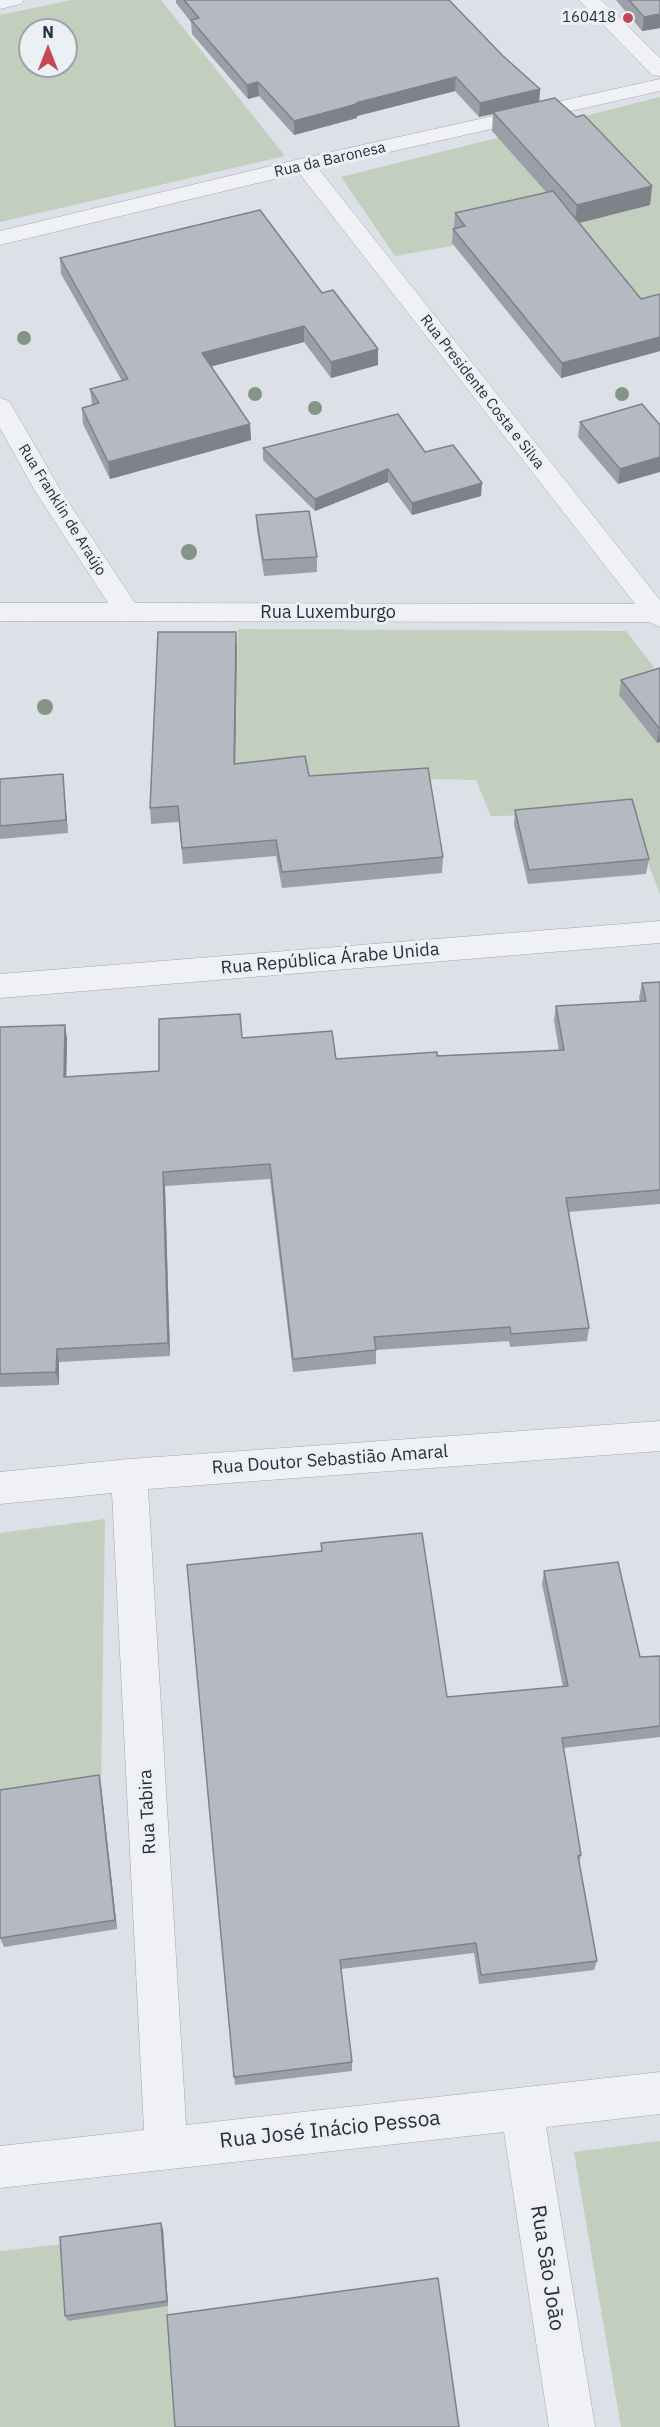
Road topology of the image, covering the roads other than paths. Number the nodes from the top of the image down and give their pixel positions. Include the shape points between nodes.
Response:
1 (14, 0) edge
2 (589, 0) edge
3 (0, 3) edge
4 (660, 70) edge
5 (660, 86) edge
6 (304, 165) junction
7 (0, 238) edge
8 (0, 406) edge
9 (0, 612) edge
10 (127, 612) junction
11 (658, 616) edge
12 (660, 932) edge
13 (0, 986) edge
14 (660, 1436) edge
15 (129, 1475) junction
16 (0, 1488) edge
17 (660, 2093) edge
18 (522, 2108) junction
19 (166, 2148) junction
20 (0, 2167) edge
21 (572, 2427) edge

1 - 3 street
2 - 4 street
5 - 6 street, Rua da Baronesa
6 - 7 street, Rua da Baronesa
6 - 11 street, Rua Presidente Costa e Silva
8 - 10 street, Rua Franklin de Araújo via 48,491
9 - 10 street, Rua Luxemburgo
10 - 11 street, Rua Luxemburgo
12 - 13 street, Rua República Árabe Unida
14 - 15 street, Rua Doutor Sebastião Amaral
15 - 16 street, Rua Doutor Sebastião Amaral
15 - 19 street, Rua Tabira
17 - 18 street, Rua José Inácio Pessoa
18 - 19 street, Rua José Inácio Pessoa
18 - 21 street, Rua São João
19 - 20 street, Rua José Inácio Pessoa

